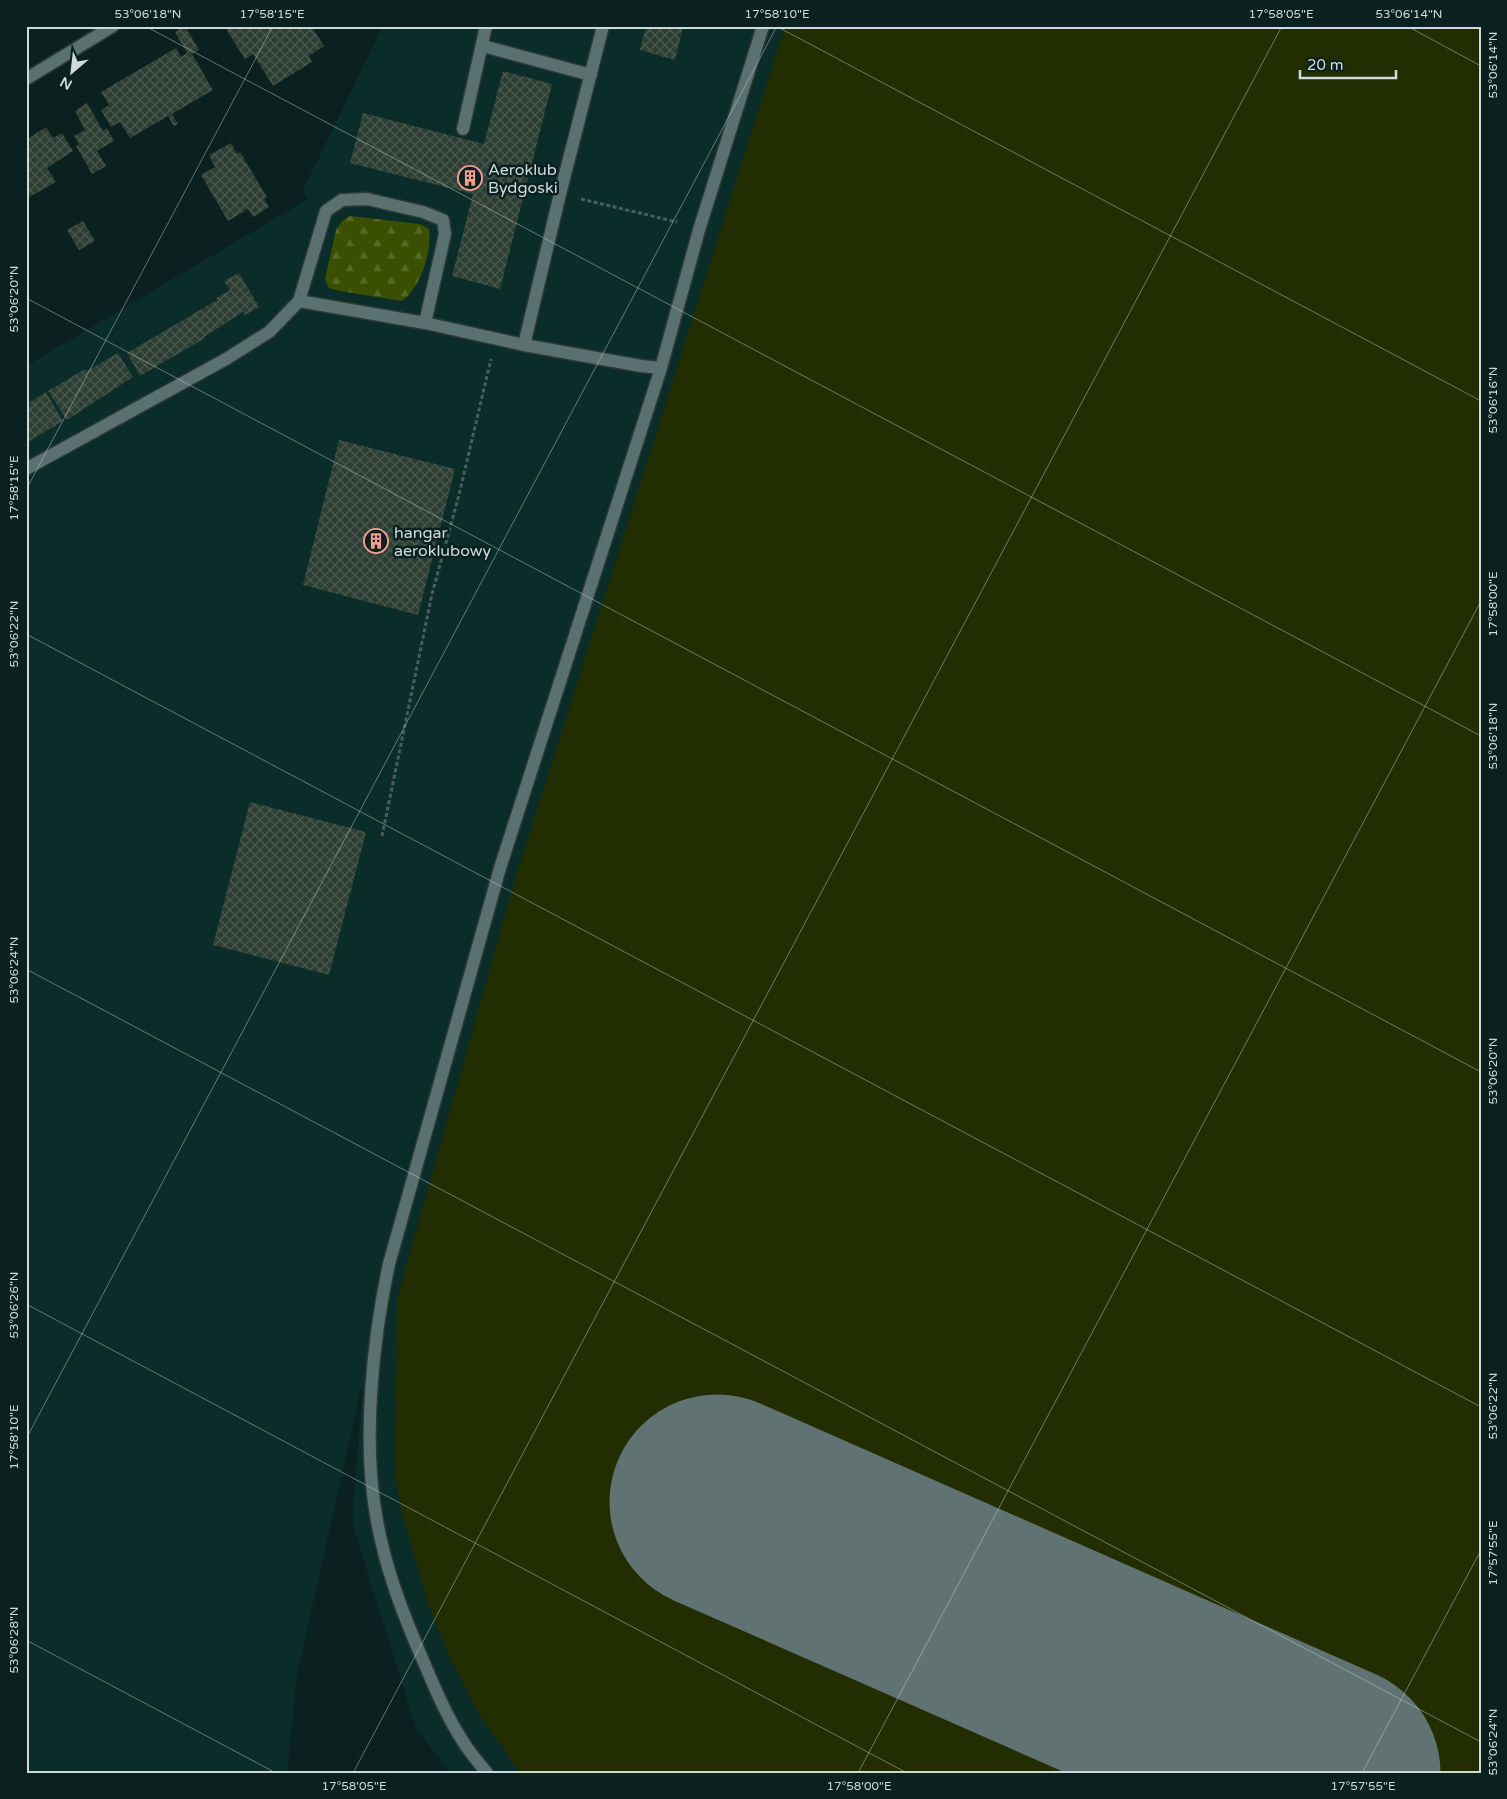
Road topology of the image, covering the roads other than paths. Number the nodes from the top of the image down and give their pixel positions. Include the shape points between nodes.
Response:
1 (113, 26) edge
2 (486, 26) edge
3 (604, 26) edge
4 (764, 26) edge
5 (482, 46) junction
6 (591, 75) junction
7 (26, 79) edge
8 (463, 129) dead end
9 (299, 301) junction
10 (425, 323) junction
11 (524, 345) junction
12 (661, 368) junction
13 (26, 469) edge
14 (487, 1773) edge

1 - 7 street
2 - 5 street
3 - 6 street
4 - 12 street via 699,230
5 - 6 street
5 - 8 street
6 - 11 street
9 - 10 street
9 - 10 street via 326,211 342,200 367,199 423,212 442,220 445,234
9 - 13 street via 269,332 226,359
10 - 11 street
11 - 12 street
12 - 14 street via 500,868 389,1264 378,1316 371,1410 371,1464 375,1510 384,1550 399,1605 436,1691 463,1742

